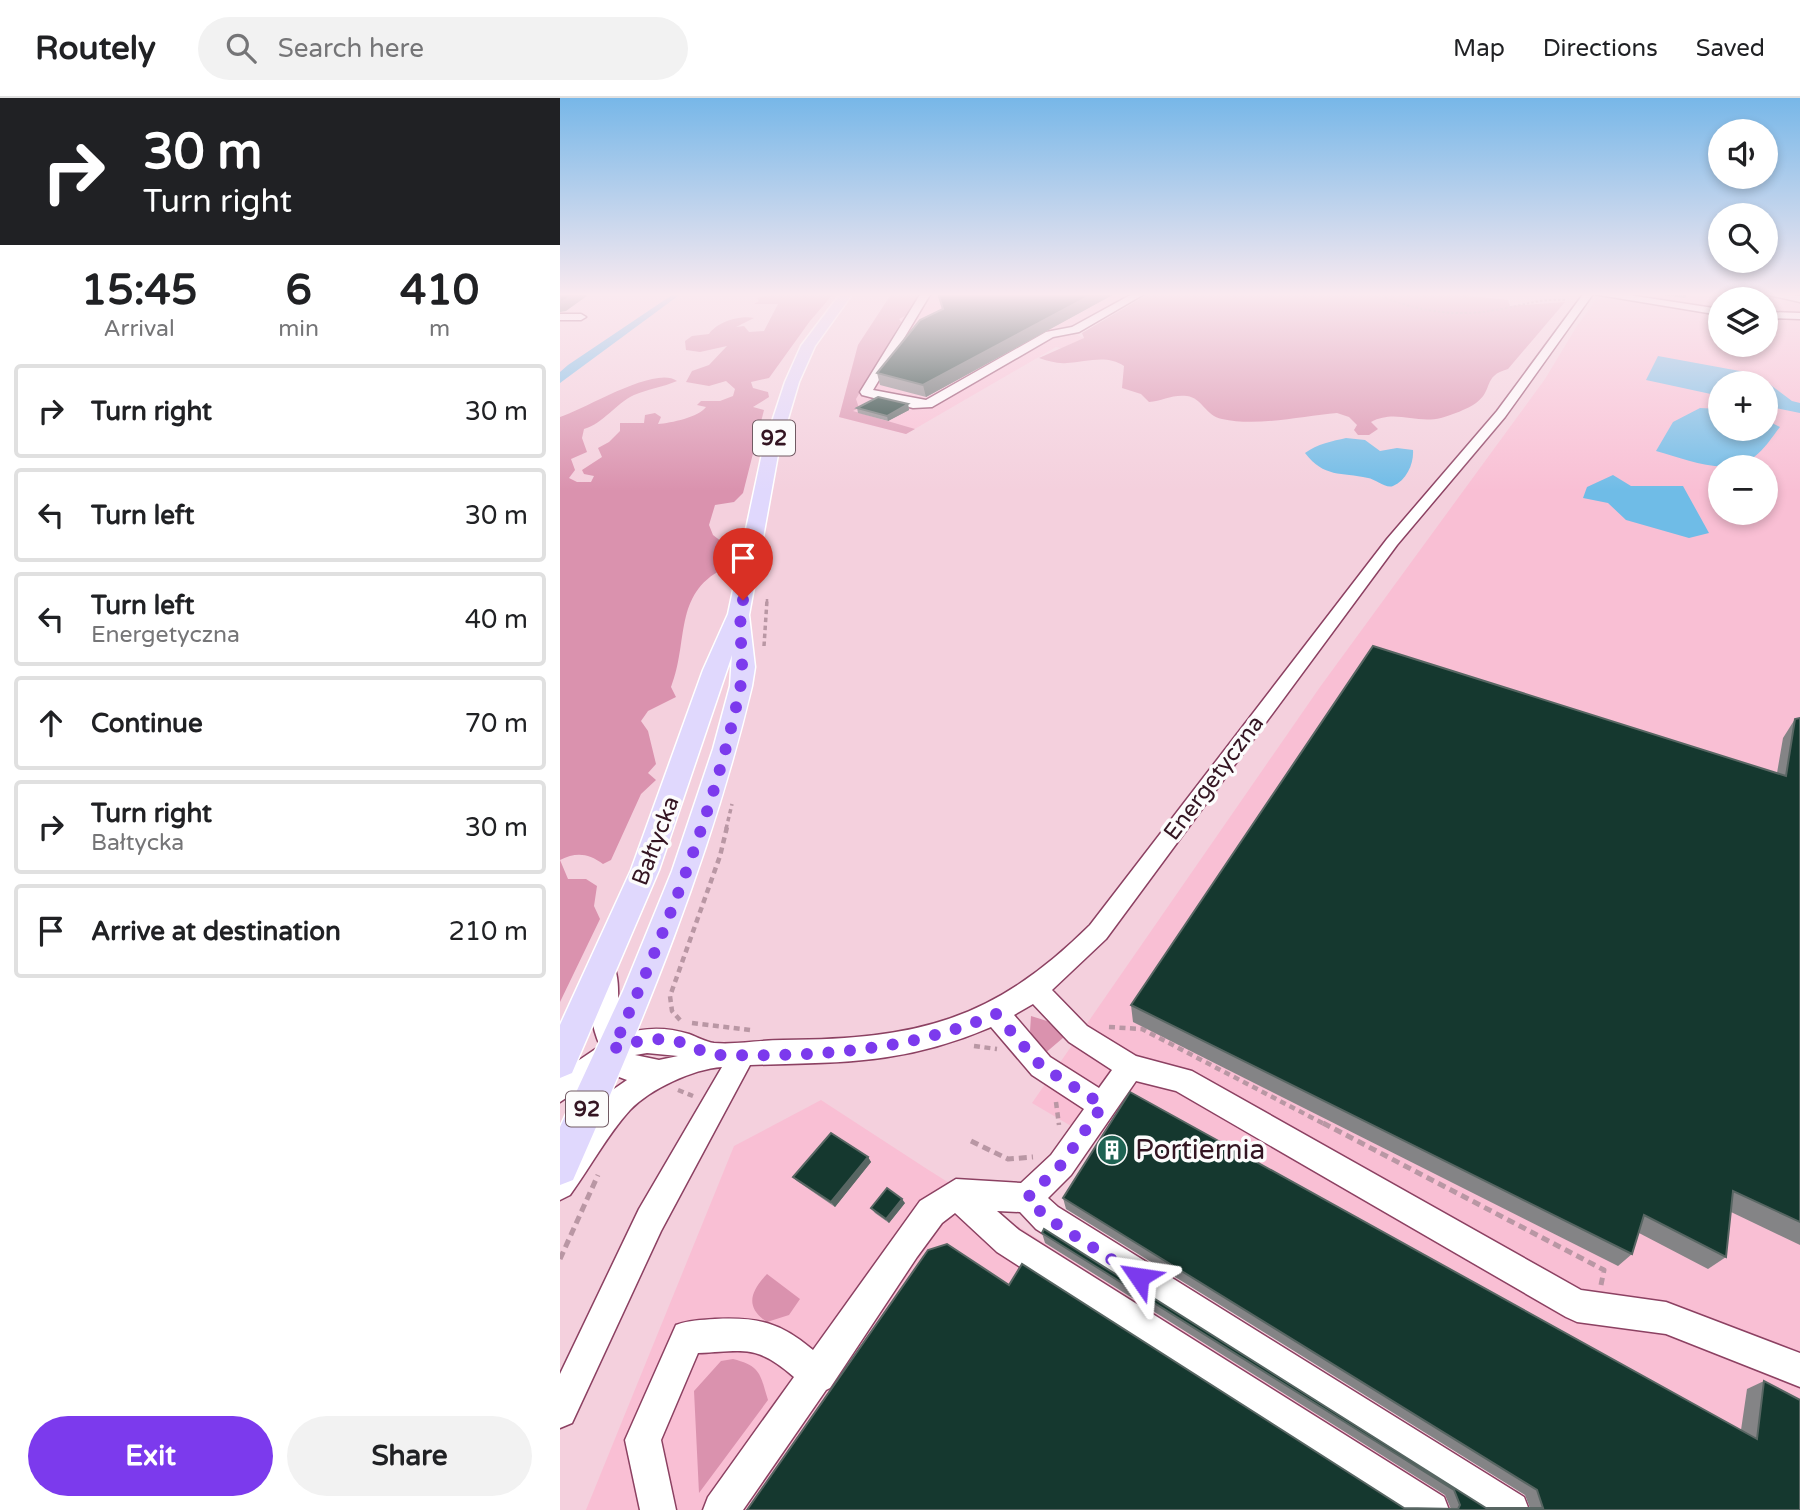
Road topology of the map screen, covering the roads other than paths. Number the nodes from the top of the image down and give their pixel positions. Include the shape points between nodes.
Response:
1 (803, 359) edge
2 (886, 359) edge
3 (1007, 359) edge
4 (1541, 359) edge
5 (739, 614) junction
6 (604, 968) junction
7 (1036, 990) junction
8 (996, 1014) junction
9 (613, 1049) junction
10 (726, 1055) junction
11 (560, 1062) edge
12 (1130, 1067) junction
13 (668, 1081) junction
14 (560, 1089) edge
15 (1103, 1105) junction
16 (560, 1167) edge
17 (560, 1185) edge
18 (956, 1194) junction
19 (1027, 1198) junction
20 (1800, 1370) edge
21 (818, 1376) junction
22 (560, 1410) edge
23 (658, 1510) edge
24 (721, 1510) edge
25 (1431, 1510) edge
26 (1511, 1510) edge

1 - 5 main road, Bałtycka / 92 via 771,449
2 - 3 street via 866,392 913,404 928,404
4 - 7 street, Energetyczna via 1502,414 1392,542 1098,932 1069,964
5 - 6 main road, Bałtycka / 92 via 714,670 650,858
5 - 9 main road, Bałtycka / 92 via 744,667 717,776 678,890
6 - 9 street via 602,1022
6 - 11 main road, Bałtycka / 92
7 - 8 street, Energetyczna
7 - 12 street via 1078,1034
8 - 10 street, Energetyczna via 939,1036 896,1045
8 - 15 street via 1041,1066
9 - 10 street via 636,1041 673,1040
9 - 13 street via 628,1068
9 - 14 street
9 - 16 main road, Bałtycka / 92
10 - 13 street
10 - 22 street via 735,1070 650,1220
12 - 15 street
12 - 20 street via 1182,1080 1577,1306 1667,1318
13 - 17 street via 621,1100
15 - 19 street via 1061,1165
18 - 19 street
18 - 21 street via 931,1212
18 - 25 street via 1008,1241
19 - 26 street via 1047,1218
21 - 23 street via 781,1344 752,1334 688,1337 643,1440
21 - 24 street

